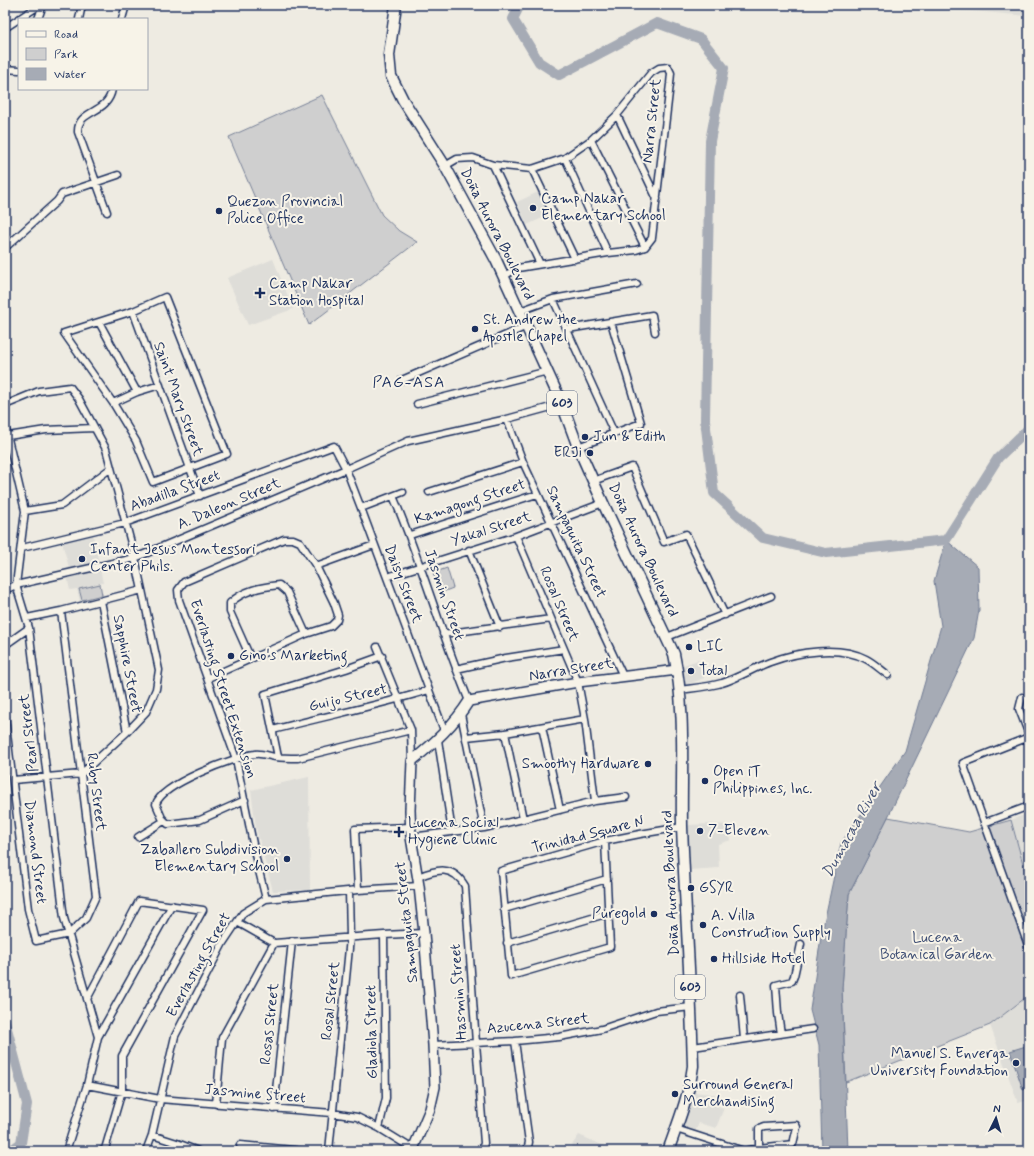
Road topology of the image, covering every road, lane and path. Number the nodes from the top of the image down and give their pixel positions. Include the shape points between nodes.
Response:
1 (42, 5) edge
2 (82, 5) edge
3 (126, 5) edge
4 (396, 5) edge
5 (21, 18) edge
6 (38, 18) edge
7 (78, 18) edge
8 (122, 18) edge
9 (18, 20) edge
10 (5, 28) edge
11 (5, 69) edge
12 (18, 70) edge
13 (112, 90) edge
14 (617, 115) junction
15 (591, 140) junction
16 (565, 158) junction
17 (494, 164) junction
18 (445, 166) junction
19 (532, 169) junction
20 (118, 175) dead end
21 (96, 182) junction
22 (657, 201) junction
23 (107, 212) dead end
24 (645, 246) junction
25 (6, 247) dead end
26 (608, 253) junction
27 (575, 259) junction
28 (540, 264) junction
29 (504, 276) junction
30 (637, 284) dead end
31 (553, 299) junction
32 (132, 311) junction
33 (520, 311) junction
34 (99, 322) junction
35 (611, 322) junction
36 (527, 326) junction
37 (568, 329) junction
38 (655, 332) dead end
39 (548, 371) junction
40 (402, 380) dead end
41 (160, 385) junction
42 (137, 392) junction
43 (113, 403) junction
44 (417, 404) dead end
45 (562, 404) junction
46 (5, 405) edge
47 (507, 419) junction
48 (5, 426) edge
49 (94, 428) junction
50 (614, 433) junction
51 (8, 436) junction
52 (334, 446) joint
53 (578, 446) junction
54 (523, 462) junction
55 (111, 468) junction
56 (189, 468) junction
57 (346, 469) junction
58 (593, 481) junction
59 (403, 492) dead end
60 (429, 492) dead end
61 (537, 494) junction
62 (200, 496) junction
63 (393, 496) junction
64 (604, 503) junction
65 (361, 508) junction
66 (25, 511) junction
67 (552, 522) junction
68 (125, 523) junction
69 (410, 535) junction
70 (516, 536) junction
71 (374, 545) junction
72 (22, 548) junction
73 (469, 550) junction
74 (135, 558) junction
75 (316, 566) junction
76 (420, 567) junction
77 (387, 577) junction
78 (16, 584) junction
79 (5, 590) edge
80 (142, 590) junction
81 (771, 596) dead end
82 (101, 601) junction
83 (62, 611) junction
84 (725, 615) junction
85 (27, 618) junction
86 (551, 619) junction
87 (500, 626) junction
88 (29, 628) junction
89 (306, 634) junction
90 (444, 634) junction
91 (667, 638) junction
92 (5, 645) edge
93 (377, 648) dead end
94 (564, 649) junction
95 (382, 656) junction
96 (251, 659) junction
97 (456, 669) junction
98 (677, 670) junction
99 (888, 675) dead end
100 (623, 676) junction
101 (208, 678) junction
102 (578, 682) junction
103 (429, 690) junction
104 (679, 690) junction
105 (1022, 697) dead end
106 (399, 699) junction
107 (469, 701) junction
108 (461, 714) junction
109 (5, 717) edge
110 (585, 719) junction
111 (542, 727) junction
112 (273, 730) junction
113 (411, 730) junction
114 (127, 732) junction
115 (445, 733) junction
116 (505, 733) junction
117 (1029, 736) edge
118 (466, 737) junction
119 (438, 740) junction
120 (278, 758) junction
121 (236, 759) junction
122 (412, 761) junction
123 (81, 774) junction
124 (47, 778) junction
125 (13, 780) junction
126 (626, 797) dead end
127 (245, 800) junction
128 (595, 801) junction
129 (1029, 806) edge
130 (560, 810) junction
131 (523, 819) junction
132 (164, 820) junction
133 (984, 823) junction
134 (411, 827) junction
135 (682, 827) junction
136 (484, 828) junction
137 (452, 832) junction
138 (138, 837) dead end
139 (412, 837) junction
140 (605, 841) junction
141 (607, 879) junction
142 (418, 882) junction
143 (358, 890) junction
144 (349, 891) junction
145 (266, 899) junction
146 (172, 905) junction
147 (504, 909) junction
148 (609, 913) junction
149 (236, 922) junction
150 (69, 934) junction
151 (424, 934) junction
152 (384, 935) junction
153 (350, 938) junction
154 (292, 941) junction
155 (274, 943) junction
156 (507, 944) junction
157 (801, 944) dead end
158 (1029, 948) edge
159 (740, 995) dead end
160 (87, 999) junction
161 (691, 1007) junction
162 (813, 1028) dead end
163 (781, 1034) junction
164 (98, 1037) junction
165 (744, 1039) junction
166 (515, 1041) junction
167 (476, 1044) junction
168 (433, 1045) junction
169 (693, 1047) junction
170 (87, 1085) junction
171 (122, 1091) junction
172 (160, 1098) junction
173 (216, 1104) junction
174 (274, 1109) junction
175 (332, 1113) junction
176 (379, 1128) junction
177 (676, 1129) junction
178 (152, 1135) junction
179 (240, 1144) dead end
180 (759, 1148) junction
181 (414, 1150) edge
182 (66, 1151) edge
183 (101, 1151) edge
184 (146, 1151) edge
185 (198, 1151) edge
186 (304, 1151) edge
187 (329, 1151) edge
188 (482, 1151) edge
189 (527, 1151) edge
190 (668, 1151) edge

1 - 5 street
1 - 6 street
2 - 7 street
3 - 8 street
4 - 18 main road, Doña Aurora Boulevard / 603 via 389,55 391,76 403,100
9 - 10 street
11 - 12 street
13 - 21 street via 105,105 81,119 78,126
14 - 15 street, Narra Street
14 - 22 street
14 - 22 street, Narra Street via 651,73 659,68 668,67 671,73
15 - 16 street, Narra Street
15 - 24 street
16 - 19 street, Narra Street
16 - 26 street
17 - 18 street, Narra Street via 474,158 457,159
17 - 19 street, Narra Street
17 - 28 street
18 - 29 main road, Doña Aurora Boulevard / 603
19 - 27 street
20 - 21 street
21 - 23 street
21 - 25 street via 62,194
22 - 24 street, Narra Street via 652,238
24 - 26 street via 636,250
26 - 27 street
27 - 28 street
28 - 29 street via 518,268
29 - 33 main road, Doña Aurora Boulevard / 603
30 - 31 street
31 - 33 street
31 - 37 street
32 - 34 street
32 - 41 street, Saint Mary Street
32 - 56 street via 165,297 227,454
33 - 36 main road, Doña Aurora Boulevard / 603
34 - 42 street
34 - 43 street via 64,333
35 - 37 street
35 - 38 street via 652,315
35 - 50 street via 641,422
36 - 39 main road, Doña Aurora Boulevard / 603
36 - 40 street
37 - 50 street
39 - 44 street
39 - 45 main road, Doña Aurora Boulevard / 603
41 - 42 street
41 - 56 street, Saint Mary Street
42 - 43 street
43 - 56 street via 136,441 153,482
45 - 47 street, A. Daleon Street
45 - 53 main road, Doña Aurora Boulevard / 603
46 - 49 street via 39,391 70,387
47 - 54 street, Sampaguita Street
47 - 57 street, A. Daleon Street via 408,440
48 - 51 street, Pearl Street
49 - 51 street via 46,430
49 - 55 street via 106,449
50 - 53 street
51 - 66 street, Pearl Street
52 - 57 street, Daisy Street
52 - 62 street, Abadilla Street
53 - 58 main road, Doña Aurora Boulevard / 603
54 - 60 street
54 - 61 street, Sampaguita Street
55 - 66 street via 62,505
55 - 68 street
56 - 62 street, Saint Mary Street
57 - 65 street, Daisy Street
57 - 74 street, A. Daleon Street
58 - 64 main road, Doña Aurora Boulevard / 603
58 - 84 street via 632,467 664,542 686,534
59 - 63 street
61 - 67 street, Sampaguita Street
61 - 69 street, Kamagong Street
62 - 68 street, Abadilla Street
63 - 65 street
63 - 69 street, Jasmin Street
64 - 67 street, Yakal Street
64 - 91 main road, Doña Aurora Boulevard / 603
65 - 71 street, Daisy Street
66 - 72 street, Pearl Street
67 - 70 street, Yakal Street
67 - 100 street, Sampaguita Street
68 - 72 street, Abadilla Street
68 - 74 street
69 - 76 street, Jasmin Street
70 - 73 street, Yakal Street
70 - 86 street, Rosal Street
71 - 75 street
71 - 77 street, Daisy Street
72 - 78 street, Pearl Street
73 - 76 street, Yakal Street
73 - 87 street
74 - 78 street, A. Daleon Street
74 - 80 street
75 - 89 street via 338,614 337,620 331,626
75 - 101 street, Everlasting Street Extension via 300,542 284,539 184,582 178,590 179,600
76 - 77 street, Yakal Street
76 - 90 street, Jasmin Street
77 - 103 street, Daisy Street
78 - 79 street, A. Daleon Street
78 - 85 street, Pearl Street
80 - 82 street
80 - 114 street via 158,670 156,690 146,712
81 - 84 street
82 - 83 street
82 - 114 street, Sapphire Street
83 - 85 street
83 - 123 street, Ruby Street
84 - 91 street
85 - 88 street, Pearl Street
86 - 87 street
86 - 94 street, Rosal Street
87 - 90 street
88 - 92 street
88 - 124 street, Pearl Street
89 - 96 street
89 - 96 street via 287,592 279,585 251,590 230,603 230,612
90 - 97 street, Jasmin Street
91 - 98 main road, Doña Aurora Boulevard / 603
93 - 95 street, Sampaguita Street
94 - 97 street
94 - 102 street, Rosal Street
95 - 106 street, Sampaguita Street
95 - 112 street via 265,694
96 - 101 street
97 - 107 street, Jasmin Street
98 - 100 street, Narra Street
98 - 104 main road, Doña Aurora Boulevard / 603
99 - 104 street via 866,659 853,654 825,651 771,662 707,687
100 - 102 street, Narra Street
101 - 121 street, Everlasting Street Extension
102 - 107 street, Narra Street
102 - 110 street, Rosal Street
103 - 106 street, Guijo Street
103 - 115 street, Daisy Street
104 - 135 main road, Doña Aurora Boulevard / 603
105 - 117 street via 1020,709
106 - 112 street, Guijo Street
106 - 113 street, Sampaguita Street
107 - 108 street
108 - 115 street
108 - 118 street
109 - 125 street, Diamond Street
110 - 111 street
110 - 128 street, Rosal Street
111 - 116 street
111 - 130 street
112 - 120 street
113 - 120 street via 298,758
113 - 122 street, Sampaguita Street
114 - 123 street
115 - 119 street
116 - 118 street
116 - 131 street
117 - 133 street via 963,763
118 - 136 street
119 - 122 street
119 - 137 street
120 - 121 street via 257,754
121 - 127 street, Everlasting Street Extension
121 - 132 street via 183,780 157,799 156,804
122 - 134 street, Sampaguita Street
123 - 124 street
123 - 150 street, Ruby Street via 96,896 86,918
124 - 125 street
124 - 150 street, Pearl Street via 64,918
125 - 150 street, Diamond Street via 28,909 36,941
126 - 128 street
127 - 132 street via 200,820 168,824
127 - 145 street, Everlasting Street Extension
128 - 130 street
129 - 133 street
130 - 131 street
131 - 136 street
132 - 138 street
133 - 158 street
134 - 139 street, Sampaguita Street
134 - 143 street via 355,829
135 - 140 street, Trinidad Square N
135 - 161 main road, Doña Aurora Boulevard / 603
136 - 137 street
137 - 139 street
139 - 142 street, Sampaguita Street
140 - 141 street
140 - 147 street, Trinidad Square N via 501,871
141 - 147 street
141 - 148 street
142 - 143 street, Everlasting Street
142 - 151 street, Sampaguita Street
142 - 167 street, Hasmin Street via 430,872 452,872 461,878 465,886
143 - 144 street, Everlasting Street
144 - 145 street, Everlasting Street
144 - 153 street, Rosal Street
145 - 149 street, Everlasting Street via 243,913
146 - 160 street via 138,902
146 - 164 street
146 - 171 street via 203,910 122,1056
147 - 156 street
148 - 156 street
148 - 156 street via 610,947 511,976
149 - 155 street
149 - 172 street, Everlasting Street via 175,1036
150 - 160 street, Pearl Street
151 - 152 street
151 - 168 street, Sampaguita Street
152 - 153 street
152 - 176 street, Gladiola Street via 386,1098
153 - 154 street
153 - 175 street, Rosal Street
154 - 155 street
154 - 174 street, Rosas Street
155 - 173 street via 222,1038
157 - 163 street via 792,981 776,984
159 - 165 street
160 - 164 street, Pearl Street
161 - 166 street, Azucena Street via 656,1011 602,1030
161 - 169 main road, Doña Aurora Boulevard / 603
162 - 163 street
163 - 165 street
164 - 170 street
165 - 169 street
166 - 167 street, Azucena Street
166 - 189 street via 529,1142
167 - 168 street, Azucena Street
167 - 188 street, Hasmin Street via 484,1143
168 - 181 street, Sampaguita Street via 433,1099
169 - 177 main road, Doña Aurora Boulevard / 603 via 691,1085
170 - 171 street, Jasmine Street
170 - 182 street
171 - 172 street, Jasmine Street
171 - 183 street via 104,1149
172 - 173 street, Jasmine Street
172 - 178 street, Everlasting Street
173 - 174 street, Jasmine Street
174 - 175 street, Jasmine Street
175 - 176 street, Jasmine Street via 358,1117
175 - 187 street, Rosal Street
176 - 181 street, Jasmine Street
177 - 180 street via 744,1151
177 - 190 main road, Doña Aurora Boulevard / 603
178 - 184 street, Everlasting Street
178 - 185 street
179 - 186 street
180 - 180 street via 793,1144 796,1125 759,1130

